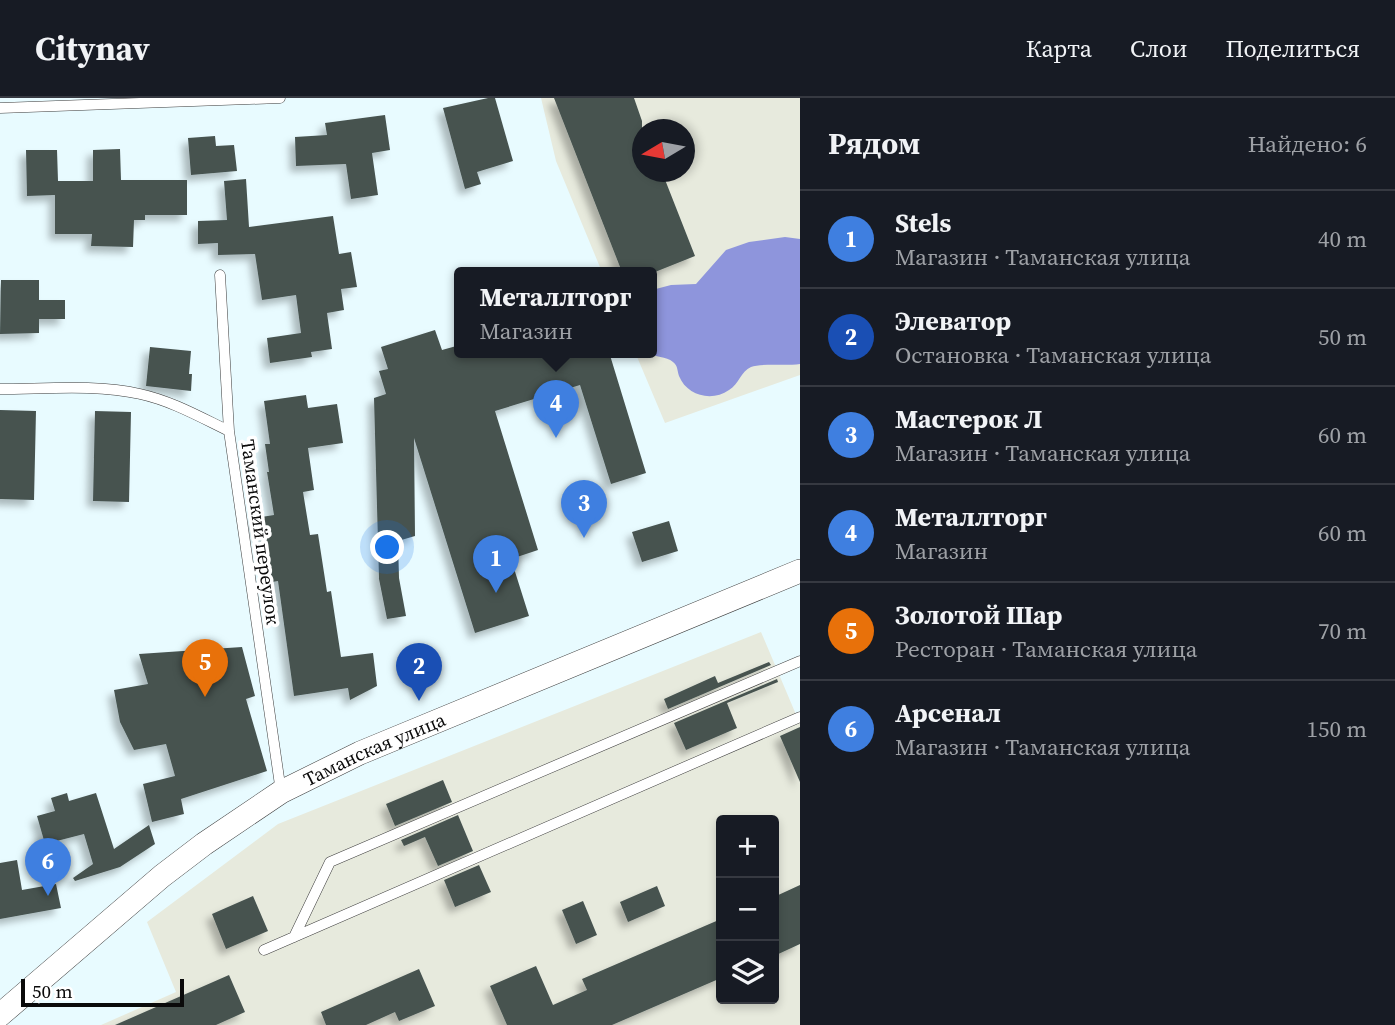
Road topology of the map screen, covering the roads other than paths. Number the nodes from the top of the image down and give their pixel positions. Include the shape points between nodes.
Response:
1 (280, 98) edge
2 (0, 108) edge
3 (220, 275) dead end
4 (0, 389) edge
5 (229, 431) junction
6 (800, 571) edge
7 (800, 661) edge
8 (800, 717) edge
9 (281, 792) junction
10 (294, 937) junction
11 (264, 950) dead end
12 (0, 1015) edge

1 - 2 lane
3 - 5 lane, Таманский переулок
4 - 5 lane via 140,393
5 - 9 lane, Таманский переулок
6 - 9 street, Таманская улица via 360,753
7 - 10 lane via 330,862
8 - 10 lane
9 - 12 street, Таманская улица via 162,876
10 - 11 lane

